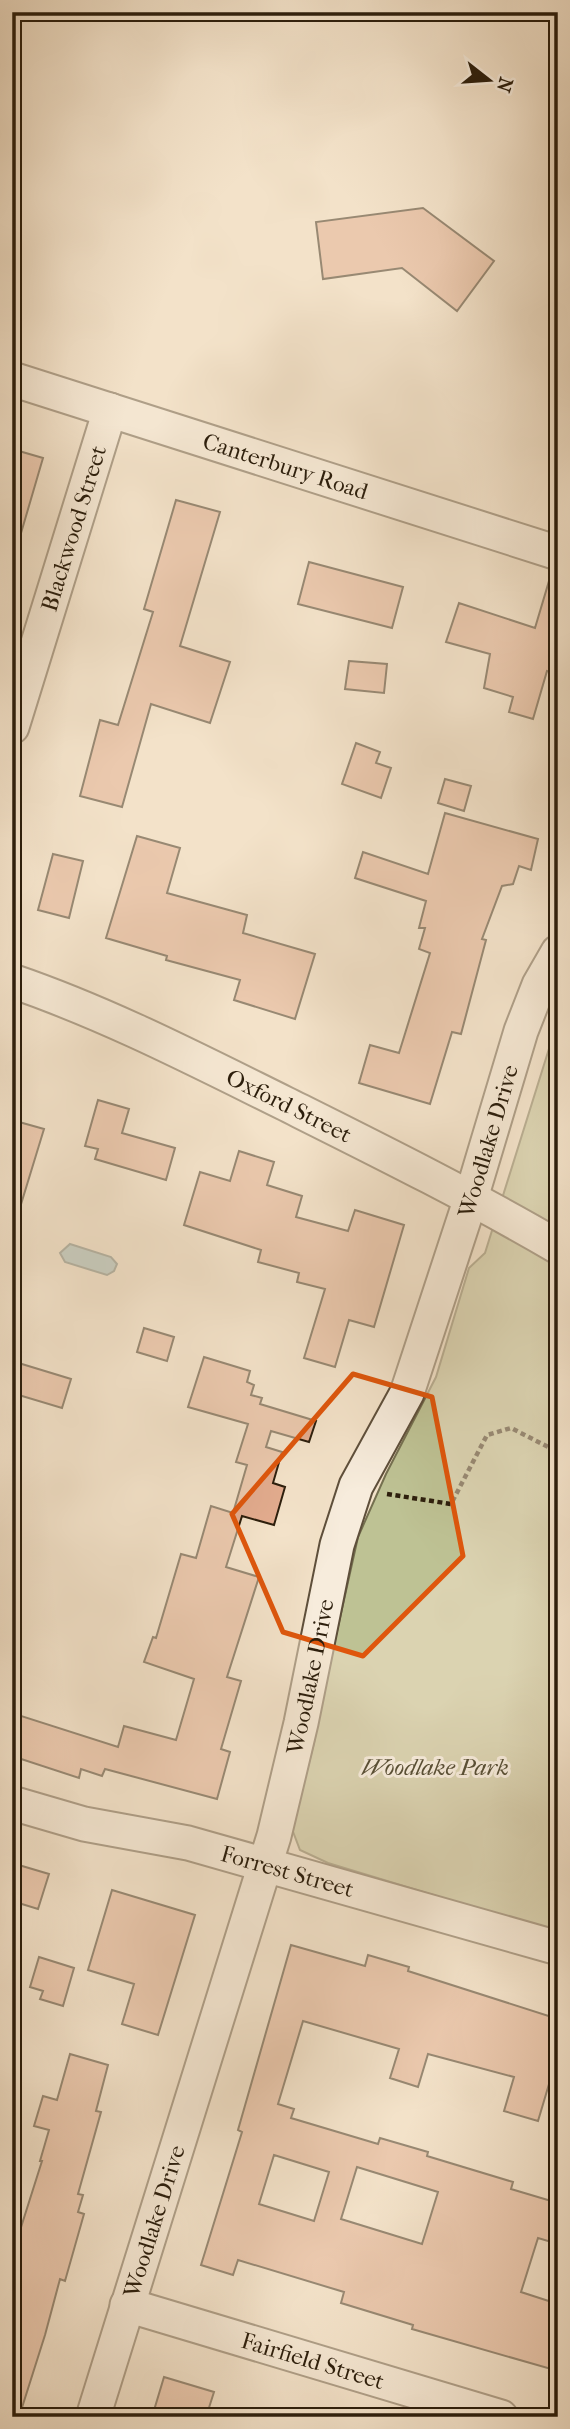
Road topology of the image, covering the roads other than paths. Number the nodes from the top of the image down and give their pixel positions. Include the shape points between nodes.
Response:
1 (12, 379) edge
2 (110, 410) junction
3 (558, 553) edge
4 (12, 727) edge
5 (558, 951) edge
6 (12, 981) edge
7 (471, 1198) junction
8 (558, 1247) edge
9 (12, 1804) edge
10 (265, 1865) junction
11 (558, 1948) edge
12 (127, 2305) junction
13 (93, 2417) edge
14 (501, 2417) edge

1 - 2 street, Canterbury Road
2 - 3 street, Canterbury Road
2 - 4 street, Blackwood Street
5 - 7 street, Woodlake Drive via 521,1031
6 - 7 street, Oxford Street via 201,1062
7 - 8 street, Oxford Street
7 - 10 street, Woodlake Drive via 407,1393 356,1486 337,1545 301,1723
9 - 10 street, Forrest Street
10 - 11 street, Forrest Street
10 - 12 street, Woodlake Drive
12 - 13 street, Woodlake Drive
12 - 14 street, Fairfield Street

